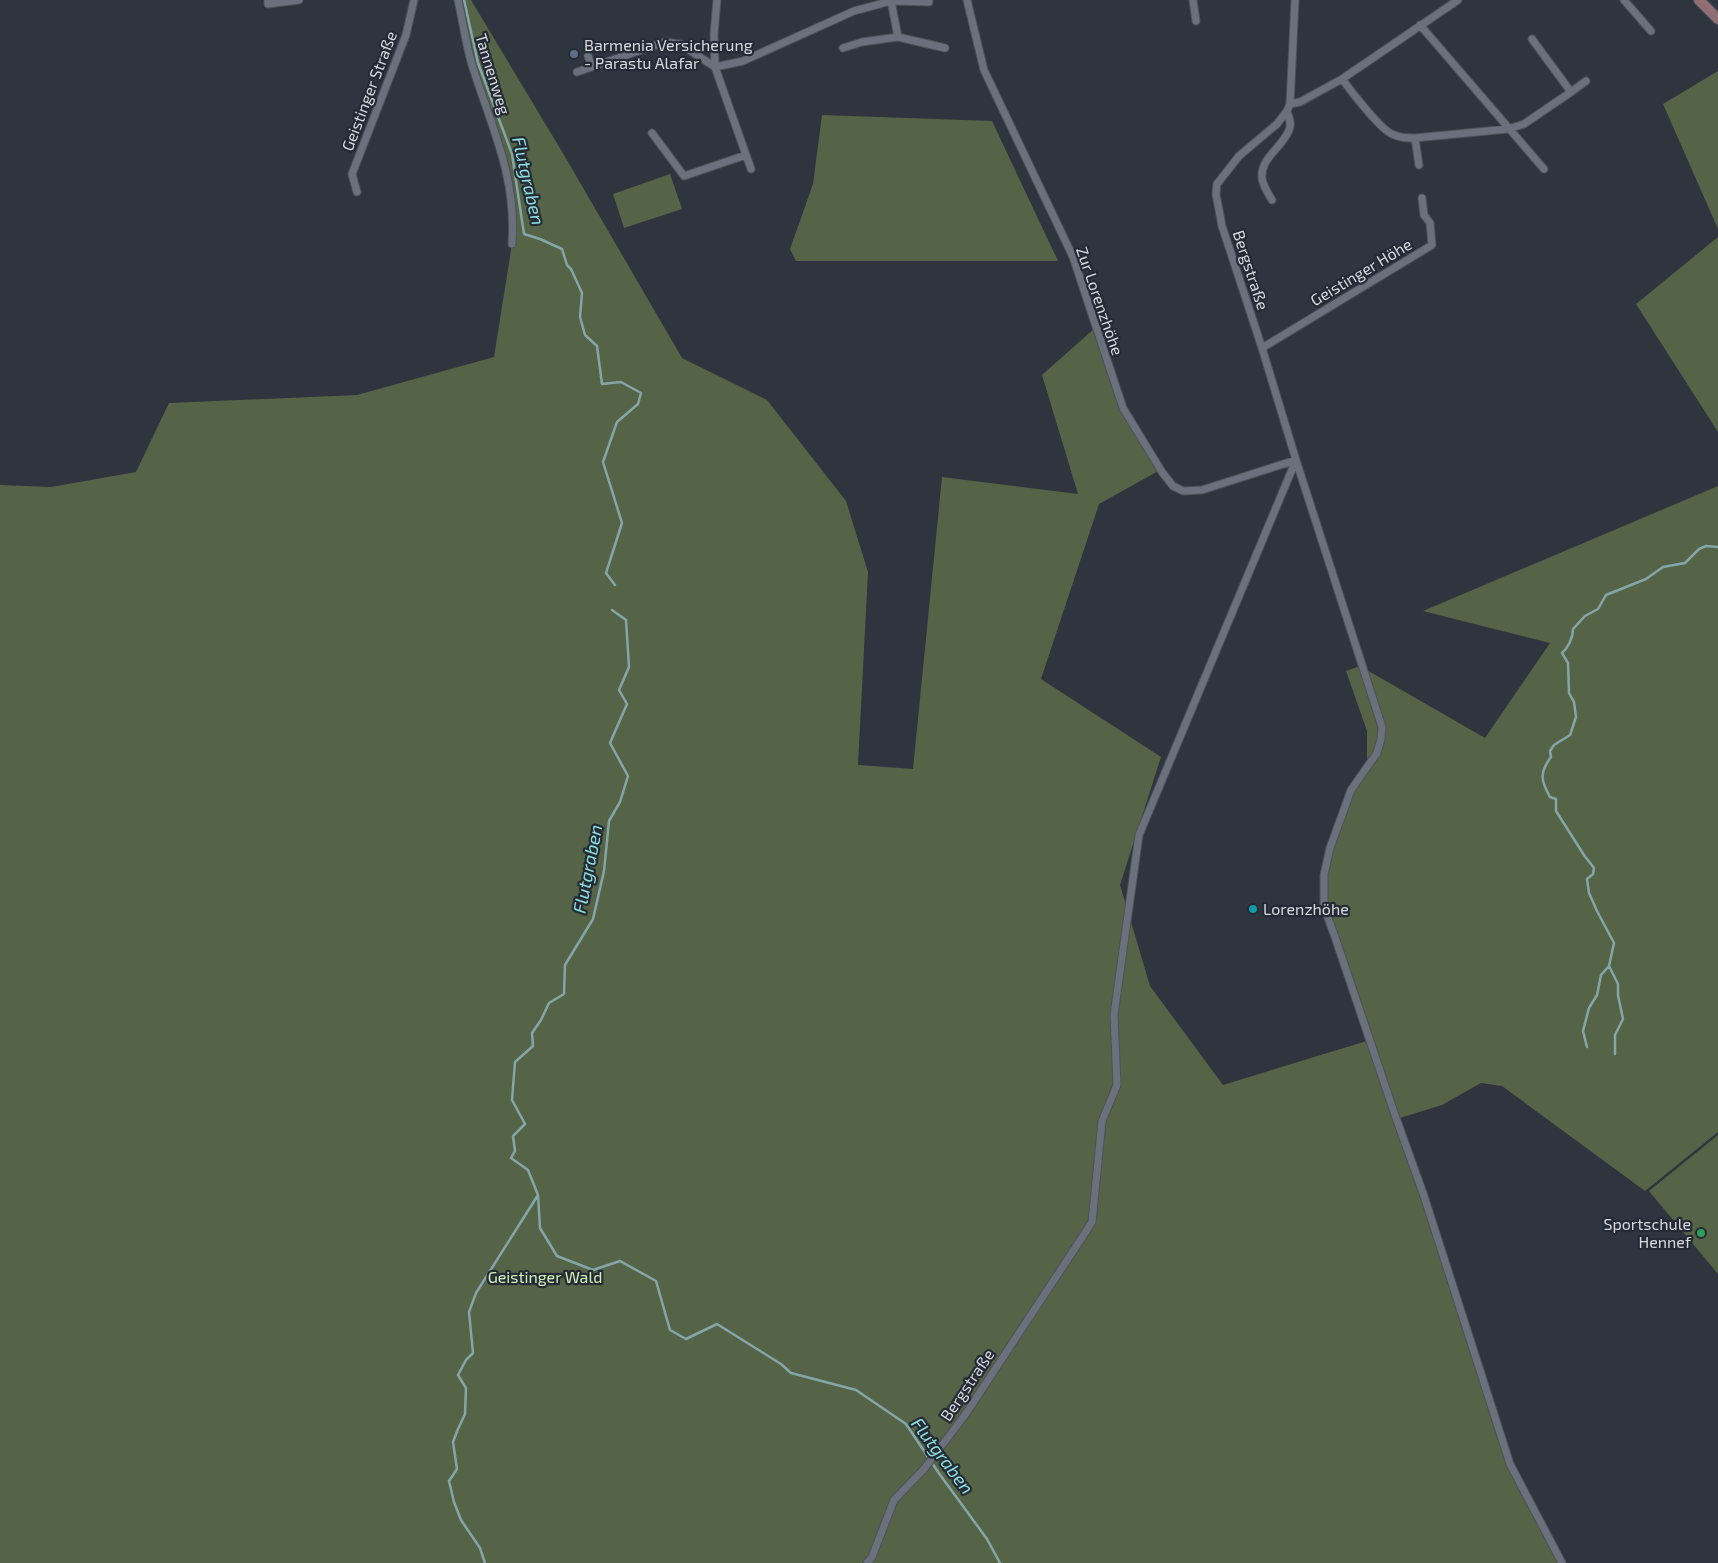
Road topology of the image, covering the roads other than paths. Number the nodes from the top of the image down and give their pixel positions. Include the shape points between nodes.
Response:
1 (299, 0) edge
2 (414, 0) edge
3 (458, 0) edge
4 (716, 0) edge
5 (967, 0) edge
6 (1193, 0) edge
7 (1295, 0) edge
8 (1458, 0) edge
9 (1624, 0) edge
10 (1699, 0) edge
11 (268, 2) edge
12 (892, 2) junction
13 (929, 2) dead end
14 (1718, 19) edge
15 (1196, 21) dead end
16 (1420, 25) junction
17 (1651, 31) dead end
18 (898, 37) junction
19 (1532, 39) dead end
20 (843, 48) dead end
21 (945, 48) dead end
22 (588, 56) dead end
23 (592, 67) junction
24 (715, 67) junction
25 (577, 72) dead end
26 (1342, 79) junction
27 (1586, 81) dead end
28 (1570, 92) junction
29 (1289, 107) junction
30 (1508, 129) junction
31 (652, 133) dead end
32 (1416, 138) junction
33 (746, 155) junction
34 (1418, 165) dead end
35 (1544, 168) dead end
36 (751, 169) dead end
37 (357, 192) dead end
38 (1422, 198) dead end
39 (1272, 200) dead end
40 (512, 244) dead end
41 (1262, 348) junction
42 (1296, 460) junction
43 (867, 1563) edge
44 (1562, 1563) edge

1 - 11 street
2 - 37 street, Geistinger Straße via 406,35 352,174
3 - 40 street, Tannenweg via 473,66 506,167 513,222
4 - 24 street
5 - 42 street, Zur Lorenzhöhe via 984,70 1073,257 1123,408 1162,472 1173,486 1184,491 1202,490
6 - 15 street
7 - 29 street
8 - 16 street
9 - 17 street
10 - 14 main road
12 - 13 street
12 - 18 street
12 - 24 street via 854,10 743,61
16 - 26 street
16 - 30 street
18 - 20 street
18 - 21 street
19 - 28 street
22 - 23 street
23 - 24 street via 665,42 680,44
23 - 25 street
24 - 33 street
26 - 29 street
26 - 32 street via 1390,134
27 - 28 street
28 - 30 street via 1524,124
29 - 39 street via 1289,131 1264,166 1262,176
29 - 41 street, Bergstraße via 1277,124 1239,156 1217,184 1222,226
30 - 32 street
30 - 35 street
31 - 33 street via 684,176
32 - 34 street
33 - 36 street
38 - 41 street, Geistinger Höhe via 1424,215 1430,223 1432,245
41 - 42 street, Bergstraße
42 - 43 street, Bergstraße via 1139,835 1114,1015 1117,1085 1102,1122 1092,1222 965,1415 924,1469 894,1500
42 - 44 street, Bergstraße via 1382,727 1377,753 1351,790 1330,848 1324,875 1324,907 1424,1196 1510,1464

